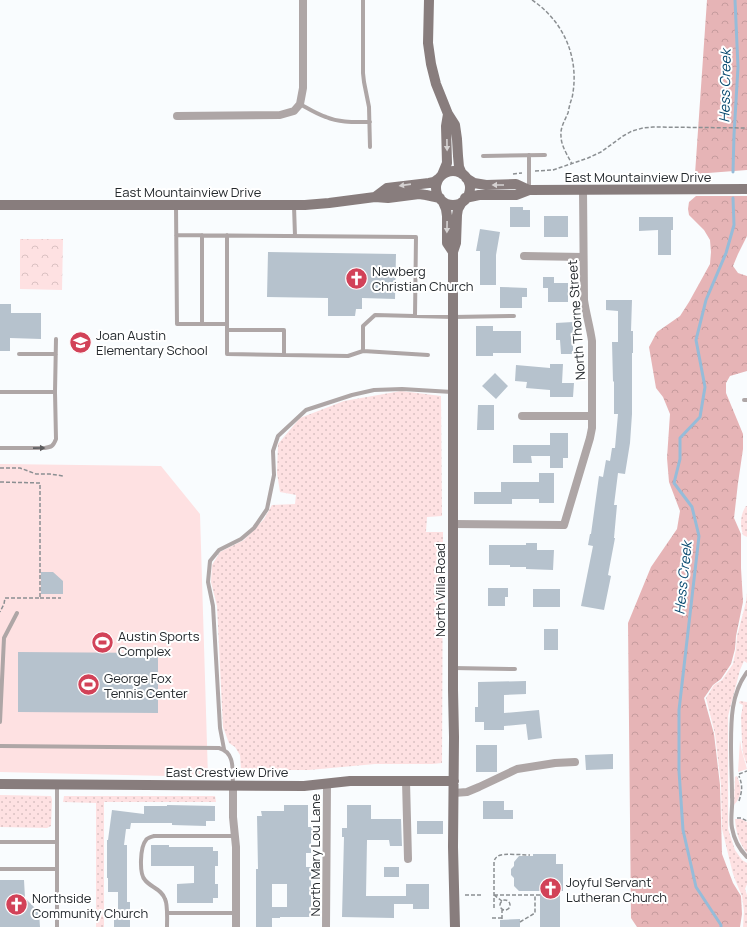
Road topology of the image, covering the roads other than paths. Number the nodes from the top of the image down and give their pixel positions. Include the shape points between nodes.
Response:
1 (303, 0) edge
2 (363, 0) edge
3 (429, 0) edge
4 (300, 104) junction
5 (448, 114) junction
6 (177, 116) dead end
7 (370, 122) junction
8 (370, 147) dead end
9 (483, 156) dead end
10 (529, 156) junction
11 (545, 156) dead end
12 (464, 176) junction
13 (440, 177) junction
14 (747, 189) edge
15 (529, 190) junction
16 (583, 190) junction
17 (375, 197) junction
18 (442, 200) junction
19 (464, 200) junction
20 (0, 205) edge
21 (176, 205) junction
22 (294, 205) junction
23 (176, 235) junction
24 (202, 235) junction
25 (227, 235) junction
26 (295, 236) junction
27 (453, 252) junction
28 (524, 256) dead end
29 (583, 257) junction
30 (415, 316) junction
31 (514, 316) dead end
32 (452, 317) junction
33 (202, 324) junction
34 (226, 324) junction
35 (226, 330) junction
36 (56, 339) dead end
37 (363, 351) junction
38 (19, 354) dead end
39 (56, 354) junction
40 (284, 355) junction
41 (428, 355) dead end
42 (0, 392) edge
43 (55, 392) junction
44 (453, 392) junction
45 (522, 416) dead end
46 (592, 416) junction
47 (0, 448) edge
48 (453, 524) junction
49 (17, 613) dead end
50 (453, 668) junction
51 (515, 669) dead end
52 (747, 672) edge
53 (0, 722) edge
54 (0, 746) edge
55 (224, 749) junction
56 (575, 762) dead end
57 (406, 781) junction
58 (454, 781) junction
59 (0, 784) edge
60 (57, 784) junction
61 (327, 784) junction
62 (233, 785) junction
63 (454, 792) junction
64 (236, 836) junction
65 (0, 842) edge
66 (57, 842) junction
67 (747, 857) edge
68 (408, 859) dead end
69 (0, 869) edge
70 (57, 869) junction
71 (167, 913) junction
72 (236, 913) junction
73 (57, 927) edge
74 (166, 927) edge
75 (236, 927) edge
76 (326, 927) edge
77 (455, 927) edge

1 - 4 street via 304,88
2 - 7 lane via 363,73 370,106
3 - 5 main road via 430,64
4 - 6 street via 294,111 280,115
4 - 7 lane via 336,120
5 - 12 main road via 455,125 459,167
5 -> 13 main road via 447,163
7 - 8 lane
9 - 10 lane
10 - 11 lane
10 - 15 lane
12 - 13 main road via 451,171
15 -> 12 main road, East Mountainview Drive via 516,184 474,183
12 - 19 main road via 469,188
13 -> 17 main road, East Mountainview Drive via 434,182 387,188
13 - 18 main road via 436,190
14 - 16 main road, East Mountainview Drive
15 - 16 main road, East Mountainview Drive
15 - 19 main road, East Mountainview Drive via 516,195 480,195
16 - 29 street, North Thorne Street
17 - 18 main road, East Mountainview Drive via 419,194
17 - 22 main road, East Mountainview Drive
18 - 19 main road via 453,204
18 -> 27 main road, North Villa Road via 448,216 447,243
19 - 27 main road, North Villa Road via 458,209
20 - 21 main road, East Mountainview Drive
21 - 22 main road, East Mountainview Drive
21 - 23 lane
22 - 26 lane
23 - 24 lane
23 - 33 lane via 177,324
24 - 25 lane
24 - 33 lane
25 - 26 lane
25 - 34 lane
26 - 30 lane via 416,237
27 - 32 main road, North Villa Road
28 - 29 street
29 - 46 street, North Thorne Street via 585,311 592,341
30 - 32 lane
30 - 37 lane via 375,315 363,326
31 - 32 lane
32 - 44 main road, North Villa Road
33 - 34 lane
34 - 35 lane
35 - 40 lane via 226,354
35 - 40 lane via 284,330
36 - 39 lane
37 - 40 lane via 348,356
37 - 41 lane
38 - 39 lane
39 - 43 lane
42 - 43 lane
47 -> 43 lane via 44,448 54,444
44 - 48 main road, North Villa Road
44 - 55 lane via 402,389 374,390 352,395 306,410 278,436 273,451 274,475 267,509 254,528 241,539 219,550 210,561 208,582 213,606 220,728
45 - 46 street
46 - 48 street, North Thorne Street via 590,438 564,525
48 - 50 main road, North Villa Road
49 - 53 lane via 4,638
50 - 51 lane
50 - 58 main road, North Villa Road
52 - 67 lane via 735,694 732,706 731,826 734,839
54 - 55 lane
55 - 62 lane via 232,759
56 - 63 street via 517,768 467,792
57 - 58 main road, East Crestview Drive
57 - 61 main road, East Crestview Drive
57 - 68 street
58 - 63 main road, North Villa Road
59 - 60 main road, East Crestview Drive
60 - 62 main road, East Crestview Drive
60 - 66 lane
61 - 62 main road, East Crestview Drive
61 - 76 street, North Mary Lou Lane
62 - 64 street
63 - 77 main road, North Villa Road
64 - 71 lane via 154,836 146,840 142,847 143,878 165,898
64 - 72 street
65 - 66 lane
66 - 70 lane
69 - 70 lane
70 - 73 lane
71 - 72 lane
71 - 74 lane
72 - 75 street

